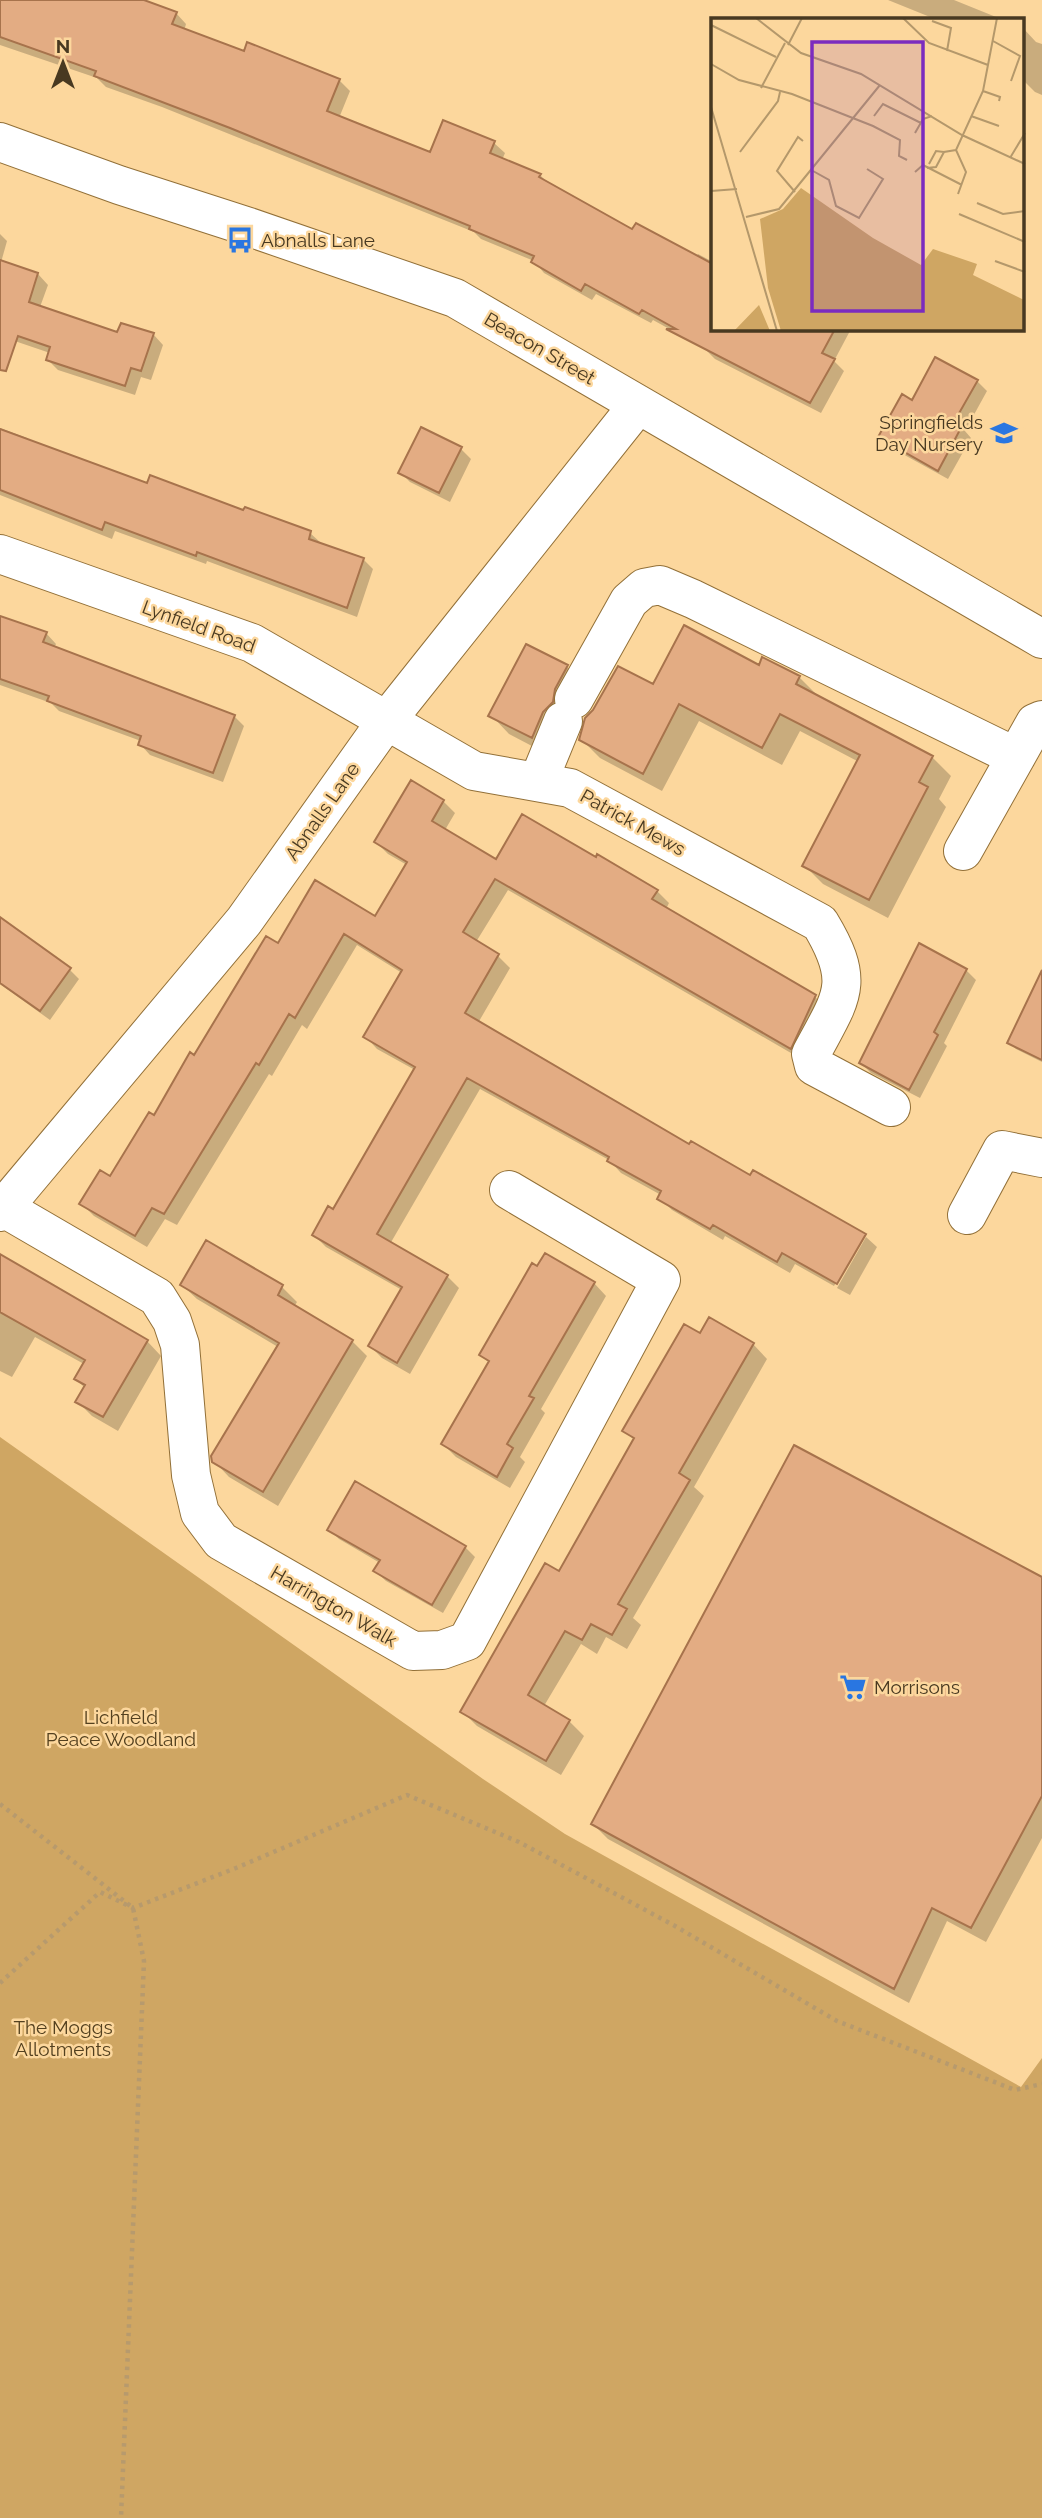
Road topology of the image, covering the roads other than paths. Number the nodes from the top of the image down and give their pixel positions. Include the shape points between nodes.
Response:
1 (0, 142) edge
2 (638, 405) junction
3 (0, 554) edge
4 (1042, 639) edge
5 (387, 720) junction
6 (1042, 720) edge
7 (1016, 757) junction
8 (538, 782) junction
9 (963, 851) dead end
10 (891, 1107) dead end
11 (1042, 1158) edge
12 (509, 1190) dead end
13 (2, 1210) edge
14 (967, 1215) dead end

1 - 2 street, Beacon Street via 455,298
2 - 4 street, Beacon Street
2 - 5 street, Abnalls Lane
3 - 5 street, Lynfield Road via 251,643
5 - 8 street, Patrick Mews via 474,771
5 - 13 street, Abnalls Lane via 244,921
6 - 7 street via 1035,723
7 - 8 street via 660,585 644,588 629,601 568,710
7 - 9 street
8 - 10 street, Patrick Mews via 570,788 820,923 843,979 840,999 811,1054 814,1066
11 - 14 street via 1002,1150
12 - 13 street, Harrington Walk via 661,1280 467,1641 442,1650 413,1651 221,1541 200,1513 191,1475 180,1345 157,1297

